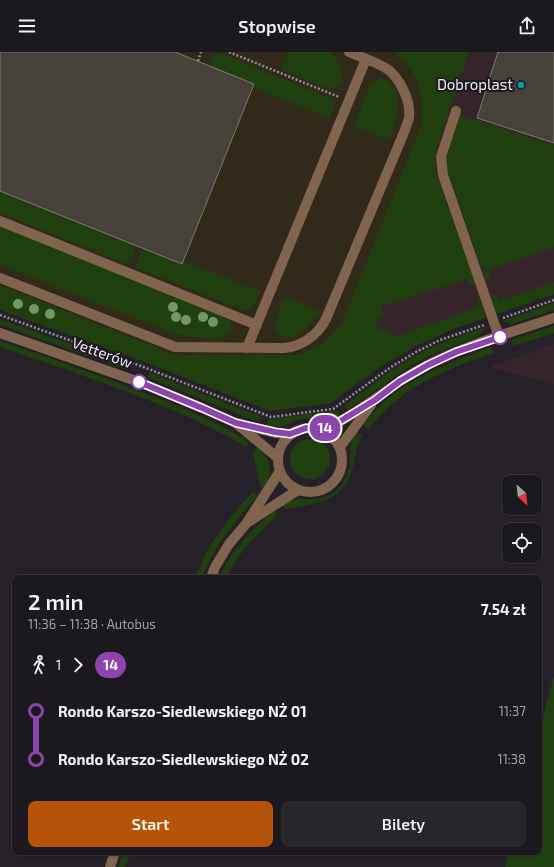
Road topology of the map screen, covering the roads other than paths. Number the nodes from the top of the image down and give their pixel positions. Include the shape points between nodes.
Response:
1 (349, 52) edge
2 (366, 59) junction
3 (456, 111) dead end
4 (0, 221) edge
5 (0, 278) edge
6 (554, 318) edge
7 (257, 325) junction
8 (0, 333) edge
9 (500, 337) junction
10 (247, 348) junction
11 (375, 400) junction
12 (236, 423) junction
13 (322, 430) junction
14 (290, 434) junction
15 (340, 447) junction
16 (278, 458) junction
17 (280, 471) junction
18 (298, 490) junction
19 (246, 524) junction
20 (212, 575) edge
21 (114, 855) edge
22 (110, 867) edge

1 - 2 street
2 - 7 street
2 - 10 street via 390,71 402,86 407,97 409,117 405,130 323,325 311,337 293,347
3 - 9 street via 441,157 443,175
4 - 7 street
5 - 10 street via 175,347
6 - 9 street
7 - 10 street
8 - 12 street, Vetterów via 139,382
9 - 11 street via 428,365 400,381
11 - 13 street
11 - 15 street
12 - 14 street, Vetterów
12 - 16 street, Vetterów
13 - 14 street via 306,428
13 - 15 street via 335,438
14 - 16 street via 280,448
15 - 18 street via 342,466 333,482 317,491
16 - 17 street
17 - 18 street via 289,484
17 - 19 street
18 - 19 street
19 - 20 street via 229,544
21 - 22 street

